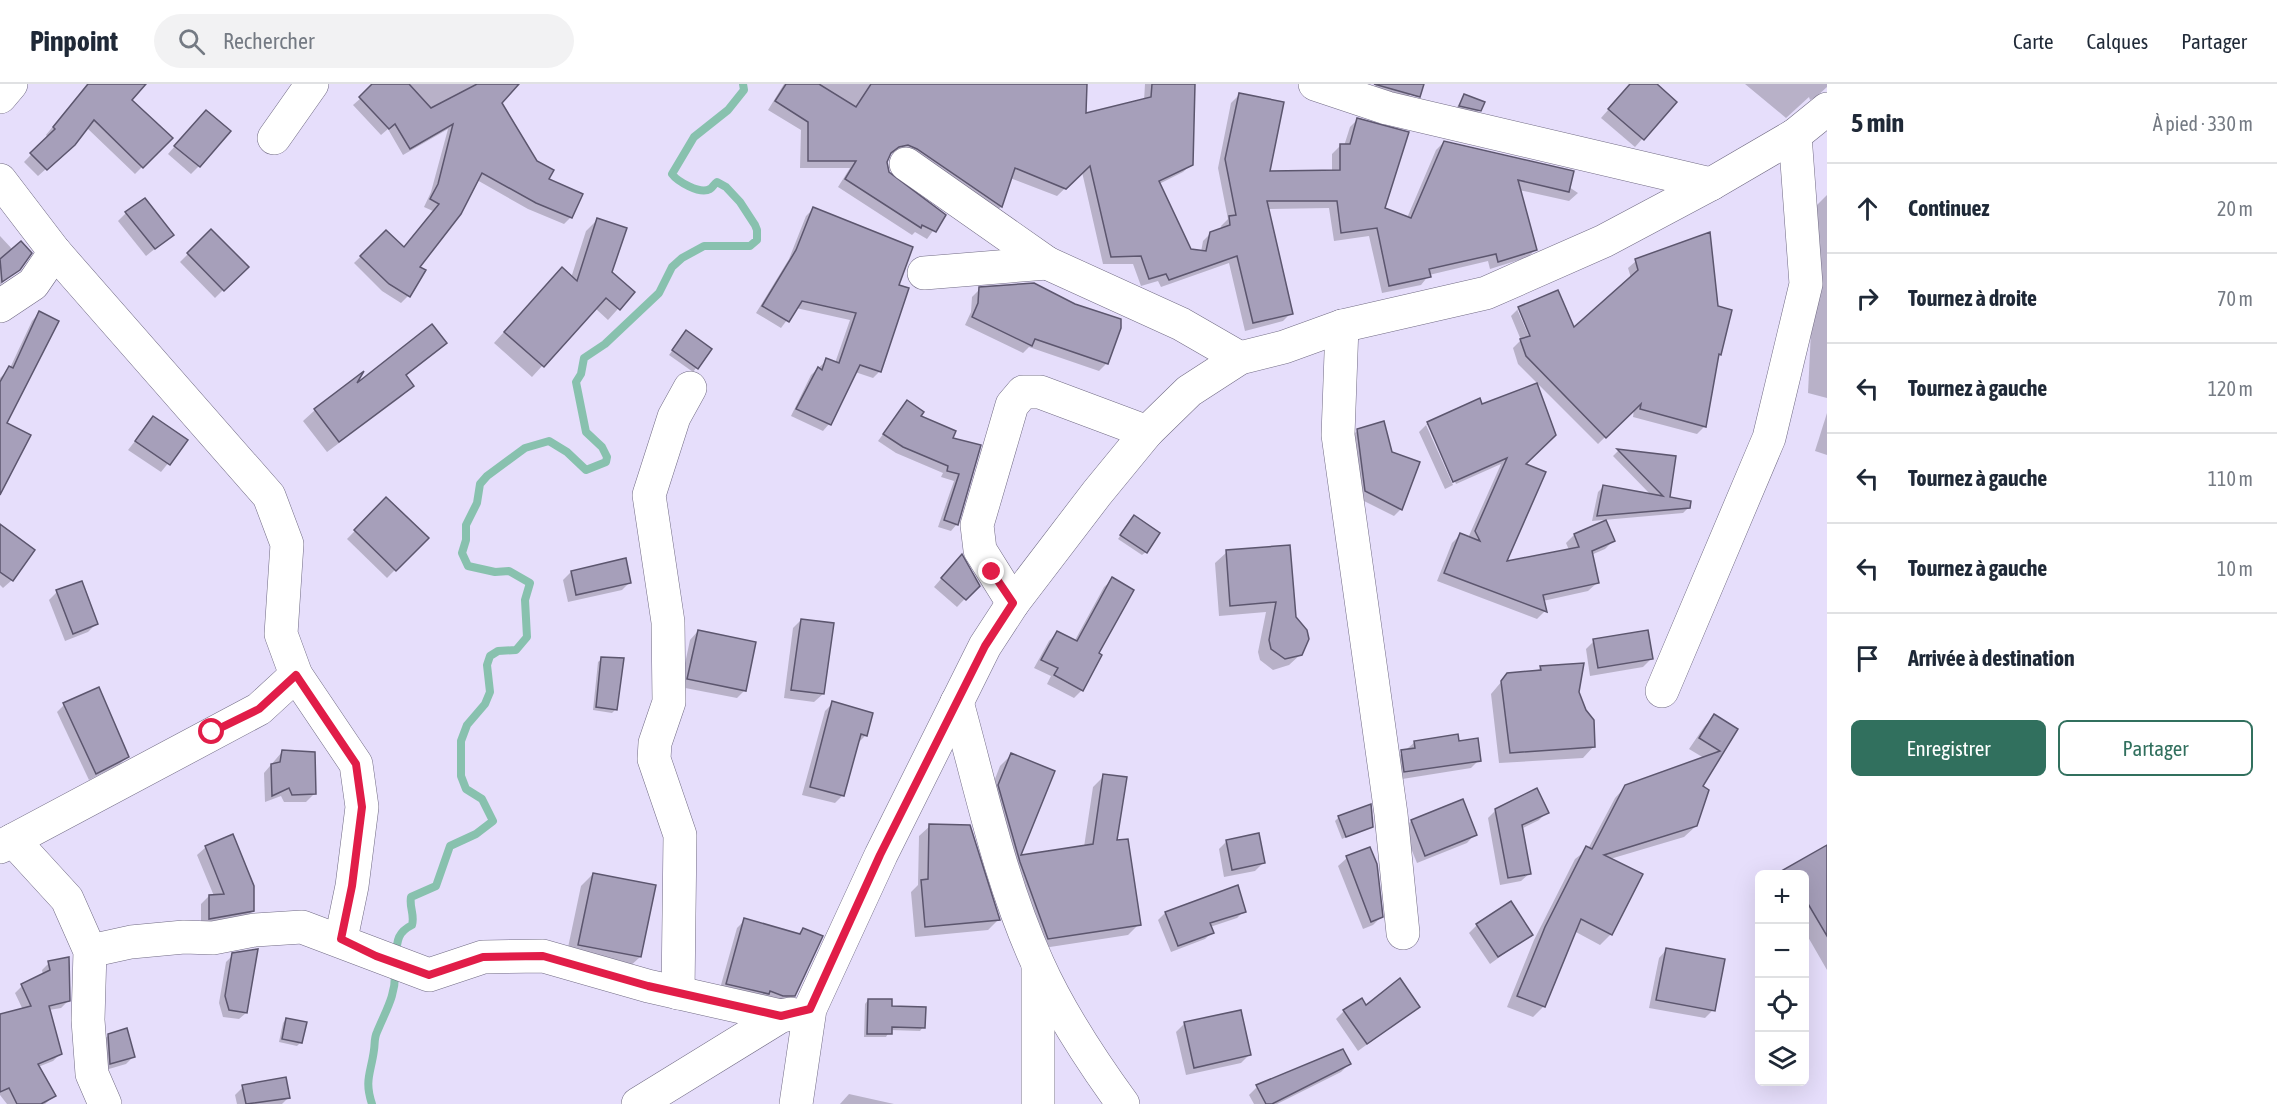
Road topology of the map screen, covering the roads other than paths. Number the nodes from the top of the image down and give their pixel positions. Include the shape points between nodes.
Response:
1 (11, 84) edge
2 (312, 84) edge
3 (1322, 85) edge
4 (0, 97) edge
5 (1827, 109) edge
6 (1795, 135) junction
7 (274, 138) dead end
8 (906, 164) dead end
9 (0, 180) edge
10 (1711, 184) junction
11 (55, 252) junction
12 (1047, 263) junction
13 (924, 273) dead end
14 (0, 306) edge
15 (1342, 327) junction
16 (1240, 358) junction
17 (690, 388) dead end
18 (1147, 432) junction
19 (1013, 603) junction
20 (296, 675) junction
21 (1662, 691) dead end
22 (957, 702) junction
23 (7, 844) edge
24 (1403, 933) dead end
25 (341, 939) junction
26 (90, 951) junction
27 (1038, 964) junction
28 (678, 993) junction
29 (796, 1013) junction
30 (105, 1104) edge
31 (638, 1104) edge
32 (796, 1104) edge
33 (1038, 1104) edge
34 (1123, 1104) edge

1 - 4 street
2 - 7 street
3 - 10 street via 1387,108
5 - 6 street
6 - 10 street
6 - 21 street via 1806,284 1768,438
8 - 12 street
9 - 11 street
10 - 15 street via 1604,241 1485,293
11 - 14 street via 33,284
11 - 20 street via 269,496 287,544 281,634
12 - 13 street
12 - 16 street via 1181,324
15 - 16 street
15 - 24 street via 1338,435 1391,814
16 - 18 street via 1189,391
17 - 28 street via 674,417 649,495 668,622 669,702 655,743 654,759 680,835
18 - 19 street
18 - 19 street via 1040,392 1023,392 1012,405 977,525 980,550
19 - 22 street via 985,646
20 - 23 street via 259,709
20 - 25 street via 356,764 362,807
22 - 27 street via 1006,877
22 - 29 street
23 - 26 street via 67,899
25 - 26 street via 302,927 213,938 131,942
25 - 28 street via 429,975 483,957 543,956
26 - 30 street via 88,1020 92,1074
27 - 33 street
27 - 34 street via 1088,1055
28 - 29 street
29 - 31 street
29 - 32 street

